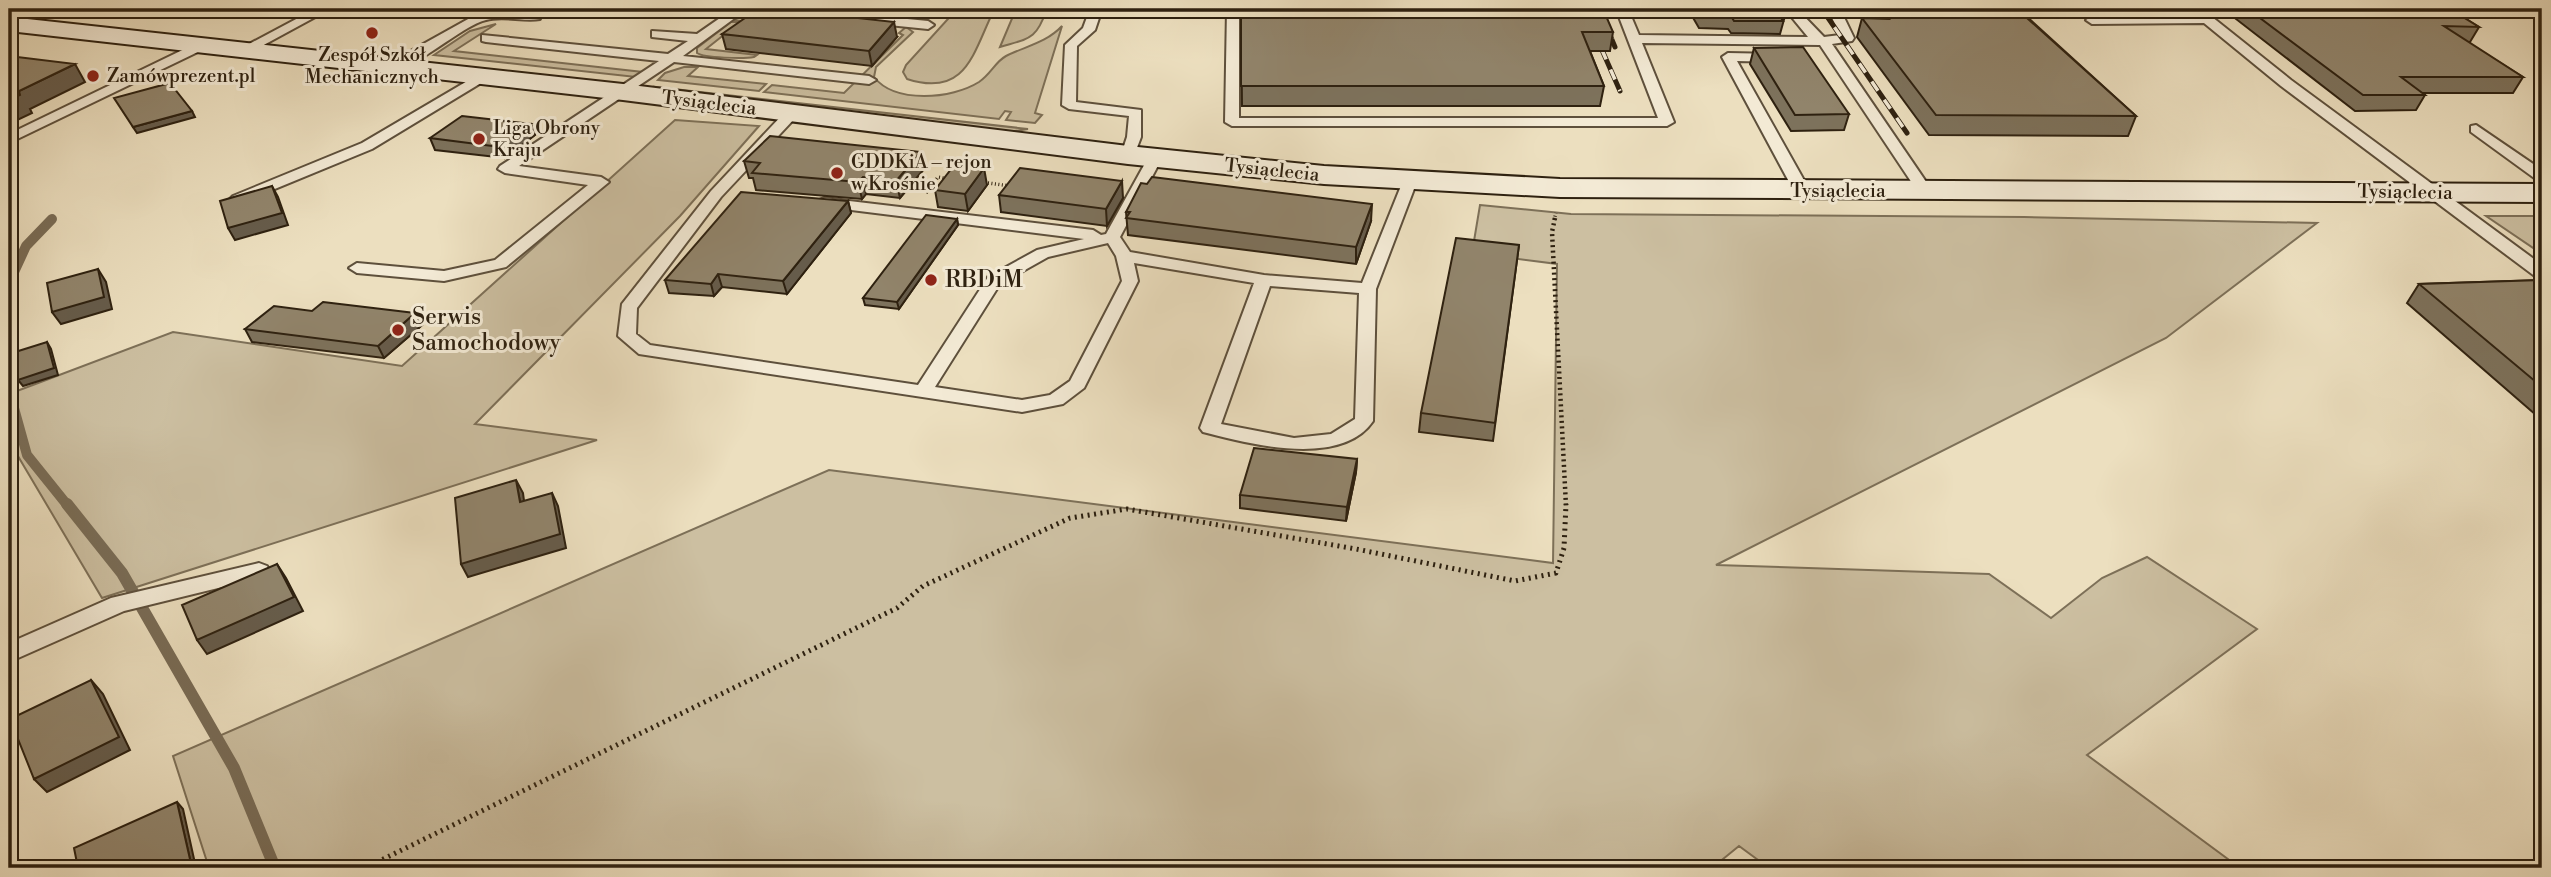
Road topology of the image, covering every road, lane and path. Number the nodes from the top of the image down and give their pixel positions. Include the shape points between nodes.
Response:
1 (324, 9) edge
2 (741, 9) edge
3 (770, 9) edge
4 (1096, 9) edge
5 (1233, 9) edge
6 (1622, 9) edge
7 (1791, 9) edge
8 (1834, 9) edge
9 (2195, 9) edge
10 (536, 16) dead end
11 (2208, 19) junction
12 (2092, 20) dead end
13 (9, 24) edge
14 (928, 25) dead end
15 (677, 26) dead end
16 (486, 38) dead end
17 (699, 38) junction
18 (1634, 39) junction
19 (1821, 41) junction
20 (199, 46) junction
21 (242, 51) junction
22 (1795, 58) edge
23 (670, 59) junction
24 (389, 67) junction
25 (481, 77) junction
26 (870, 80) dead end
27 (623, 92) junction
28 (791, 114) junction
29 (2476, 129) dead end
30 (9, 139) edge
31 (1142, 156) junction
32 (2542, 177) edge
33 (1410, 181) junction
34 (1560, 188) junction
35 (1802, 191) junction
36 (1925, 192) junction
37 (2433, 193) junction
38 (2542, 193) edge
39 (716, 194) junction
40 (739, 195) edge
41 (804, 201) edge
42 (225, 206) edge
43 (1112, 237) junction
44 (1125, 256) junction
45 (357, 268) dead end
46 (2542, 273) edge
47 (1264, 280) junction
48 (1368, 289) junction
49 (923, 391) junction
50 (259, 571) edge
51 (9, 653) edge
52 (365, 868) edge

1 - 21 lane
2 - 17 lane
3 - 14 lane
4 - 31 lane via 1088,30 1072,45 1069,105 1136,113 1134,136
5 - 18 lane via 1233,122 1667,122
6 - 18 lane
7 - 19 lane
8 - 19 lane via 1848,38
9 - 11 lane
10 - 24 lane via 483,16
11 - 12 lane
11 - 37 lane
13 - 20 street, Tysiąclecia
15 - 17 lane via 660,34
16 - 23 lane
17 - 23 lane
18 - 19 lane
19 - 36 lane
20 - 21 street, Tysiąclecia
20 - 30 lane
21 - 24 street, Tysiąclecia
22 - 35 lane via 1728,57
23 - 26 lane
23 - 27 lane
24 - 25 street, Tysiąclecia
25 - 27 street, Tysiąclecia
25 - 42 lane via 367,146
27 - 28 street, Tysiąclecia
27 - 45 lane via 505,169 601,182 500,264 444,276
28 - 31 street, Tysiąclecia
28 - 39 lane
29 - 32 lane
31 - 33 street, Tysiąclecia
31 - 43 lane
33 - 34 street, Tysiąclecia
33 - 48 lane
34 - 35 street, Tysiąclecia
34 - 52 path via 1552,232 1566,492 1564,548 1556,573 1515,581 1127,509 1070,518 923,586 897,608
35 - 36 street, Tysiąclecia
36 - 37 street, Tysiąclecia
37 - 38 street, Tysiąclecia
37 - 46 lane
39 - 40 lane
39 - 49 lane via 628,307 627,336 645,350
41 - 43 lane
43 - 44 lane
43 - 49 lane via 1043,253 994,281
44 - 47 lane
44 - 49 lane via 1130,281 1078,384 1056,400 1022,406
47 - 48 lane
47 - 48 lane via 1210,428 1294,444 1336,440 1364,421
50 - 51 lane via 119,604

